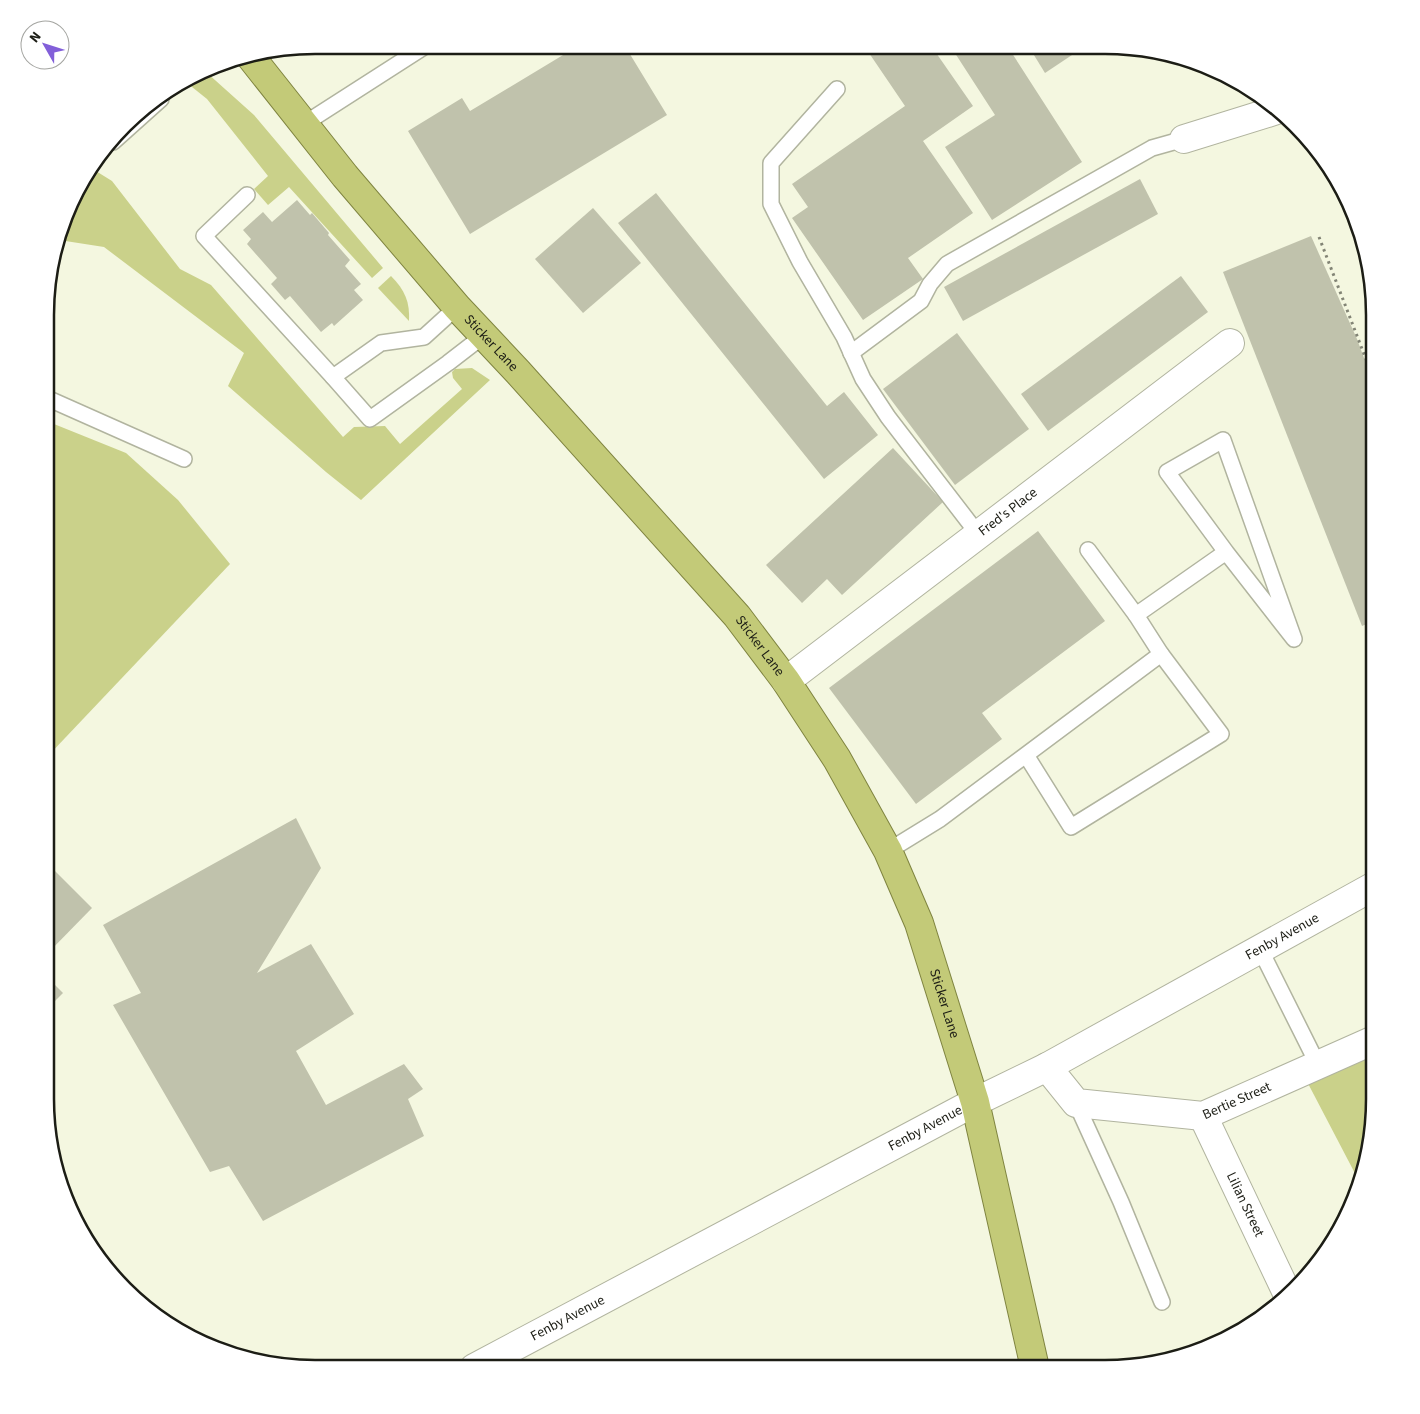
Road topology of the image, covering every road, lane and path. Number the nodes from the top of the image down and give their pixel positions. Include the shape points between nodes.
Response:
1 (413, 54) edge
2 (254, 61) edge
3 (837, 89) dead end
4 (1269, 112) edge
5 (304, 124) junction
6 (1184, 139) joint
7 (247, 195) dead end
8 (1319, 237) dead end
9 (457, 307) junction
10 (483, 336) junction
11 (1230, 343) dead end
12 (851, 353) junction
13 (1366, 359) edge
14 (334, 377) junction
15 (54, 401) edge
16 (184, 459) dead end
17 (978, 534) junction
18 (1088, 550) dead end
19 (1226, 552) junction
20 (1136, 615) junction
21 (1161, 654) junction
22 (786, 682) junction
23 (1026, 755) junction
24 (888, 851) junction
25 (1366, 890) edge
26 (1260, 949) junction
27 (1366, 1044) edge
28 (1318, 1065) junction
29 (1047, 1067) junction
30 (975, 1102) junction
31 (1076, 1103) junction
32 (1203, 1116) junction
33 (1285, 1288) edge
34 (1162, 1302) dead end
35 (489, 1360) edge
36 (1033, 1360) edge

1 - 5 lane
2 - 5 highway, Sticker Lane
3 - 12 lane via 771,163 771,204
4 - 6 street
5 - 9 highway, Sticker Lane
6 - 12 lane via 1152,148 947,264 930,284 921,302
7 - 14 lane via 204,236
8 - 13 path
9 - 10 highway, Sticker Lane
9 - 14 lane via 424,337 381,342
10 - 14 lane via 370,419
10 - 22 highway, Sticker Lane via 736,616
11 - 17 street, Fred's Place
12 - 17 lane via 863,379 888,417
15 - 16 lane
17 - 22 street, Fred's Place
18 - 20 lane
19 - 19 lane via 1167,472 1223,440 1294,639
19 - 20 lane
20 - 21 lane
21 - 23 lane
21 - 23 lane via 1221,734 1071,827
22 - 24 highway, Sticker Lane via 837,759
23 - 24 lane via 940,819
24 - 30 highway, Sticker Lane via 919,923
25 - 26 street, Fenby Avenue
26 - 28 lane
26 - 29 street, Fenby Avenue
27 - 28 street, Bertie Street
28 - 32 street, Bertie Street
29 - 30 street, Fenby Avenue
29 - 31 street
30 - 35 street, Fenby Avenue
30 - 36 highway, Sticker Lane
31 - 32 street, Bertie Street
31 - 34 lane via 1122,1202
32 - 33 street, Lilian Street

